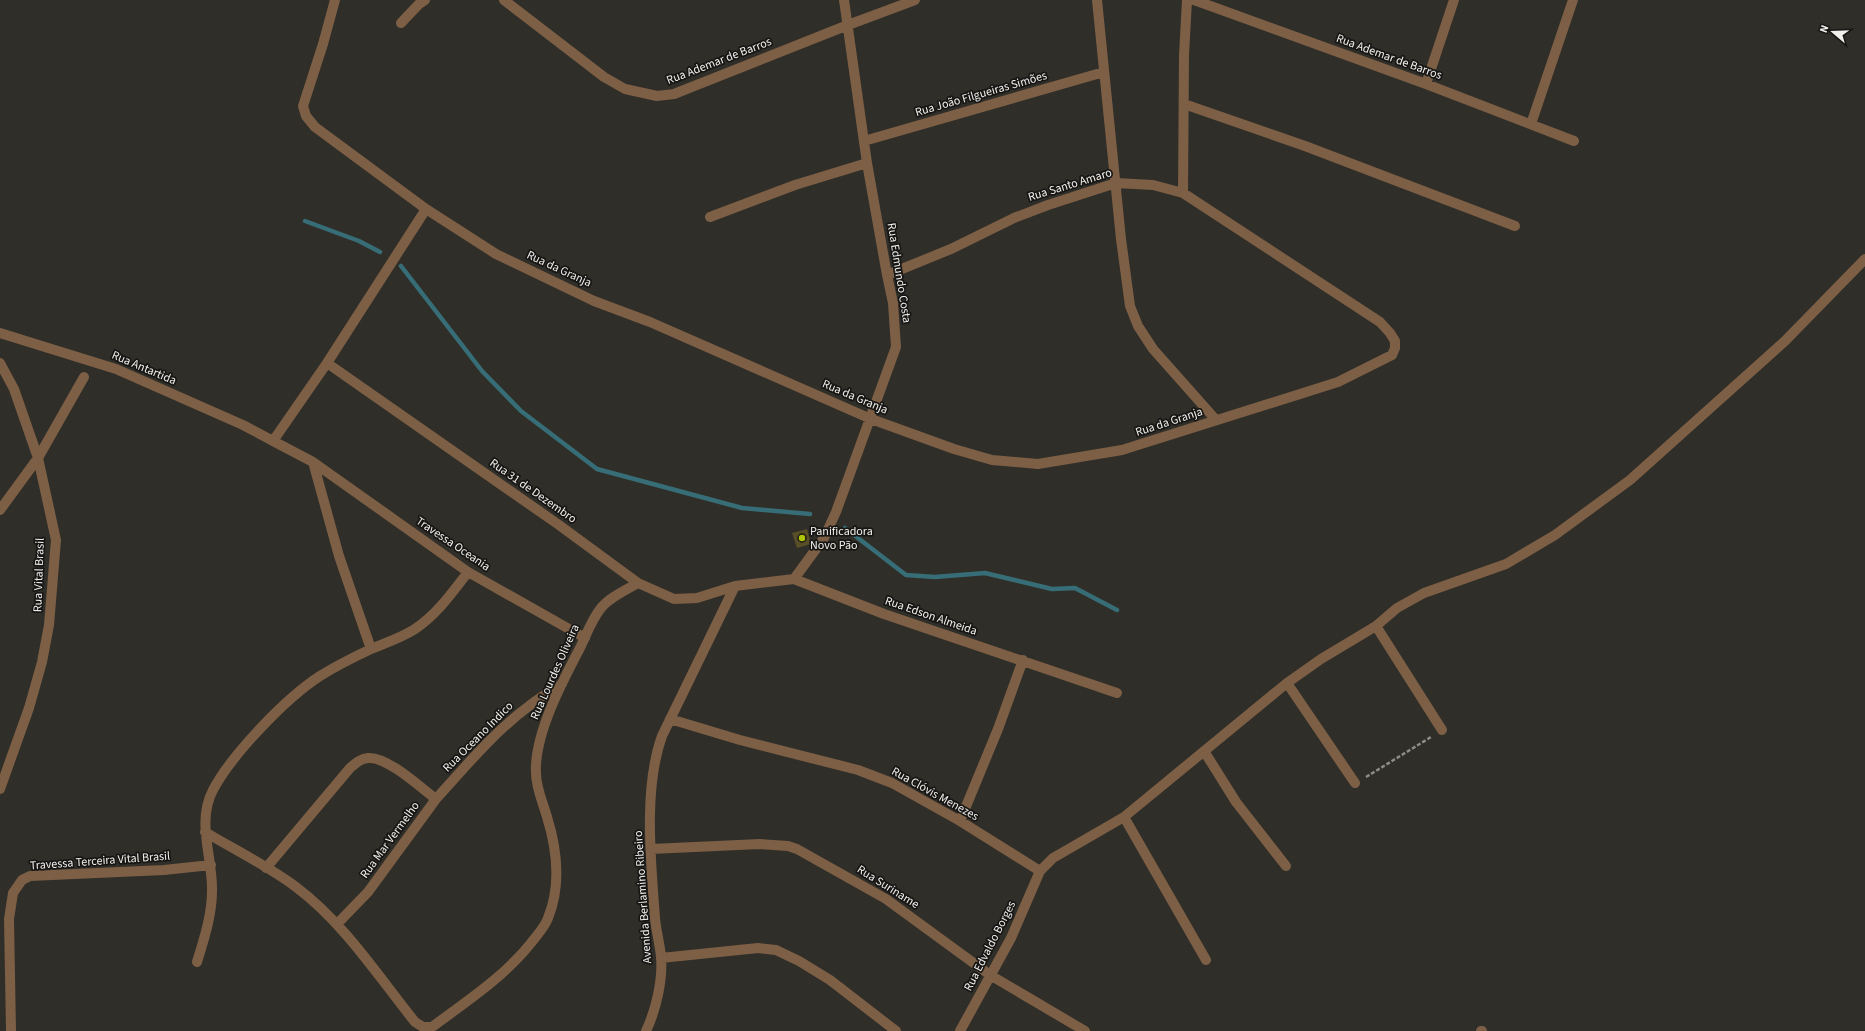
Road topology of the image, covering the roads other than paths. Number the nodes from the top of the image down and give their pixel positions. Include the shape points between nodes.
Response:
1 (335, 0) edge
2 (425, 0) edge
3 (504, 0) edge
4 (844, 0) edge
5 (915, 0) edge
6 (1097, 0) edge
7 (1188, 0) edge
8 (1194, 0) edge
9 (1454, 0) edge
10 (1573, 0) edge
11 (401, 23) dead end
12 (848, 25) junction
13 (1104, 72) junction
14 (1426, 84) junction
15 (1184, 104) junction
16 (1531, 124) junction
17 (864, 141) junction
18 (1574, 141) dead end
19 (867, 163) junction
20 (1116, 183) junction
21 (1183, 193) junction
22 (426, 209) junction
23 (710, 217) dead end
24 (1515, 226) dead end
25 (1865, 259) edge
26 (886, 275) junction
27 (1380, 322) joint
28 (0, 333) edge
29 (0, 363) edge
30 (327, 363) junction
31 (84, 377) dead end
32 (871, 419) junction
33 (1216, 420) junction
34 (273, 441) junction
35 (38, 458) junction
36 (313, 462) junction
37 (0, 510) edge
38 (468, 572) junction
39 (794, 579) junction
40 (638, 583) junction
41 (735, 586) junction
42 (1376, 626) junction
43 (585, 638) junction
44 (371, 649) junction
45 (1022, 660) junction
46 (1287, 683) junction
47 (562, 684) junction
48 (1117, 693) dead end
49 (670, 719) junction
50 (1442, 730) road end
51 (1204, 751) junction
52 (1355, 784) road end
53 (0, 789) edge
54 (436, 799) junction
55 (1124, 817) junction
56 (960, 821) junction
57 (205, 832) junction
58 (651, 849) junction
59 (211, 865) junction
60 (1286, 866) dead end
61 (266, 868) junction
62 (1040, 871) junction
63 (337, 924) junction
64 (661, 958) junction
65 (1206, 960) dead end
66 (197, 962) dead end
67 (990, 975) junction
68 (11, 1031) edge
69 (646, 1031) edge
70 (896, 1031) edge
71 (960, 1031) edge
72 (1085, 1031) edge

1 - 22 street, Rua da Granja via 303,106 306,116 315,127
2 - 11 street
3 - 12 street, Rua Ademar de Barros via 604,77 625,89 657,96 674,94
4 - 12 street, Rua Edmundo Costa
5 - 12 street, Rua Ademar de Barros
6 - 13 street
7 - 15 street
8 - 14 street, Rua Ademar de Barros
9 - 14 street
10 - 16 street
12 - 17 street, Rua Edmundo Costa
13 - 17 street, Rua João Filgueiras Simões
13 - 20 street
14 - 16 street, Rua Ademar de Barros
15 - 21 street
15 - 24 street via 1304,146
16 - 18 street, Rua Ademar de Barros
17 - 19 street, Rua Edmundo Costa
19 - 23 street via 795,185
19 - 26 street, Rua Edmundo Costa
20 - 21 street, Rua Santo Amaro via 1154,185
20 - 26 street, Rua Santo Amaro via 1048,204 951,250
20 - 33 street via 1126,284 1130,306 1138,326 1153,349
21 - 27 street, Rua Santo Amaro
22 - 30 street
22 - 32 street, Rua da Granja via 496,254 594,301 650,322
25 - 42 street via 1785,341 1630,480 1555,535 1506,564 1424,593 1397,608
26 - 32 street, Rua Edmundo Costa via 894,303 896,347
27 - 33 street, Rua da Granja via 1395,341 1392,354 1383,360 1338,382
28 - 34 street, Rua Antartida via 116,369
29 - 35 street, Rua Vital Brasil via 14,389
30 - 34 street
30 - 40 street, Rua 31 de Dezembro
31 - 35 street
32 - 33 street, Rua da Granja via 992,460 1038,464 1122,450
32 - 39 street, Rua Edmundo Costa via 836,512 826,532
34 - 36 street, Rua Antartida
35 - 37 street
35 - 53 street, Rua Vital Brasil via 56,540 49,625 31,702
36 - 38 street, Travessa Oceania
36 - 44 street via 339,556
38 - 43 street, Travessa Oceania
38 - 44 street via 428,619 413,630
39 - 41 street, Rua Edson Almeida
39 - 45 street, Rua Edson Almeida via 884,614
40 - 41 street, Rua 31 de Dezembro via 674,598 696,598
40 - 43 street, Rua Lourdes Oliveira via 601,608
41 - 49 street, Avenida Berlamino Ribeiro
42 - 46 street
42 - 50 street
43 - 47 street, Rua Lourdes Oliveira
44 - 57 street via 320,676 300,690 243,749 213,791
45 - 48 street, Rua Edson Almeida
45 - 56 street via 998,729
46 - 51 street
46 - 52 street
47 - 54 street, Rua Oceano Indico via 529,706 501,730
47 - 63 street, Rua Lourdes Oliveira via 542,736 536,774 555,849 556,879 548,918 524,951 492,983 432,1027 423,1027 415,1022
49 - 56 street, Rua Clóvis Menezes via 858,770 892,783
49 - 58 street, Avenida Berlamino Ribeiro via 654,765
51 - 55 street
51 - 60 street via 1236,802
54 - 61 street, Rua Mar Vermelho via 380,759 360,760 350,768
54 - 63 street, Rua Mar Vermelho via 368,892
55 - 62 street via 1053,858
55 - 65 street
56 - 62 street, Rua Clóvis Menezes
57 - 59 street
57 - 61 street
58 - 64 street, Avenida Berlamino Ribeiro via 656,931
58 - 67 street, Rua Suriname via 760,844 797,849 886,899
59 - 66 street via 211,909
59 - 68 street, Travessa Terceira Vital Brasil via 164,870 30,876 22,880 13,892 9,919
61 - 63 street via 296,887
62 - 67 street, Rua Edvaldo Borges via 1011,938
64 - 69 street, Avenida Berlamino Ribeiro via 653,1017
64 - 70 street via 758,948 776,950 830,980
67 - 71 street, Rua Edvaldo Borges
67 - 72 street, Rua Suriname

